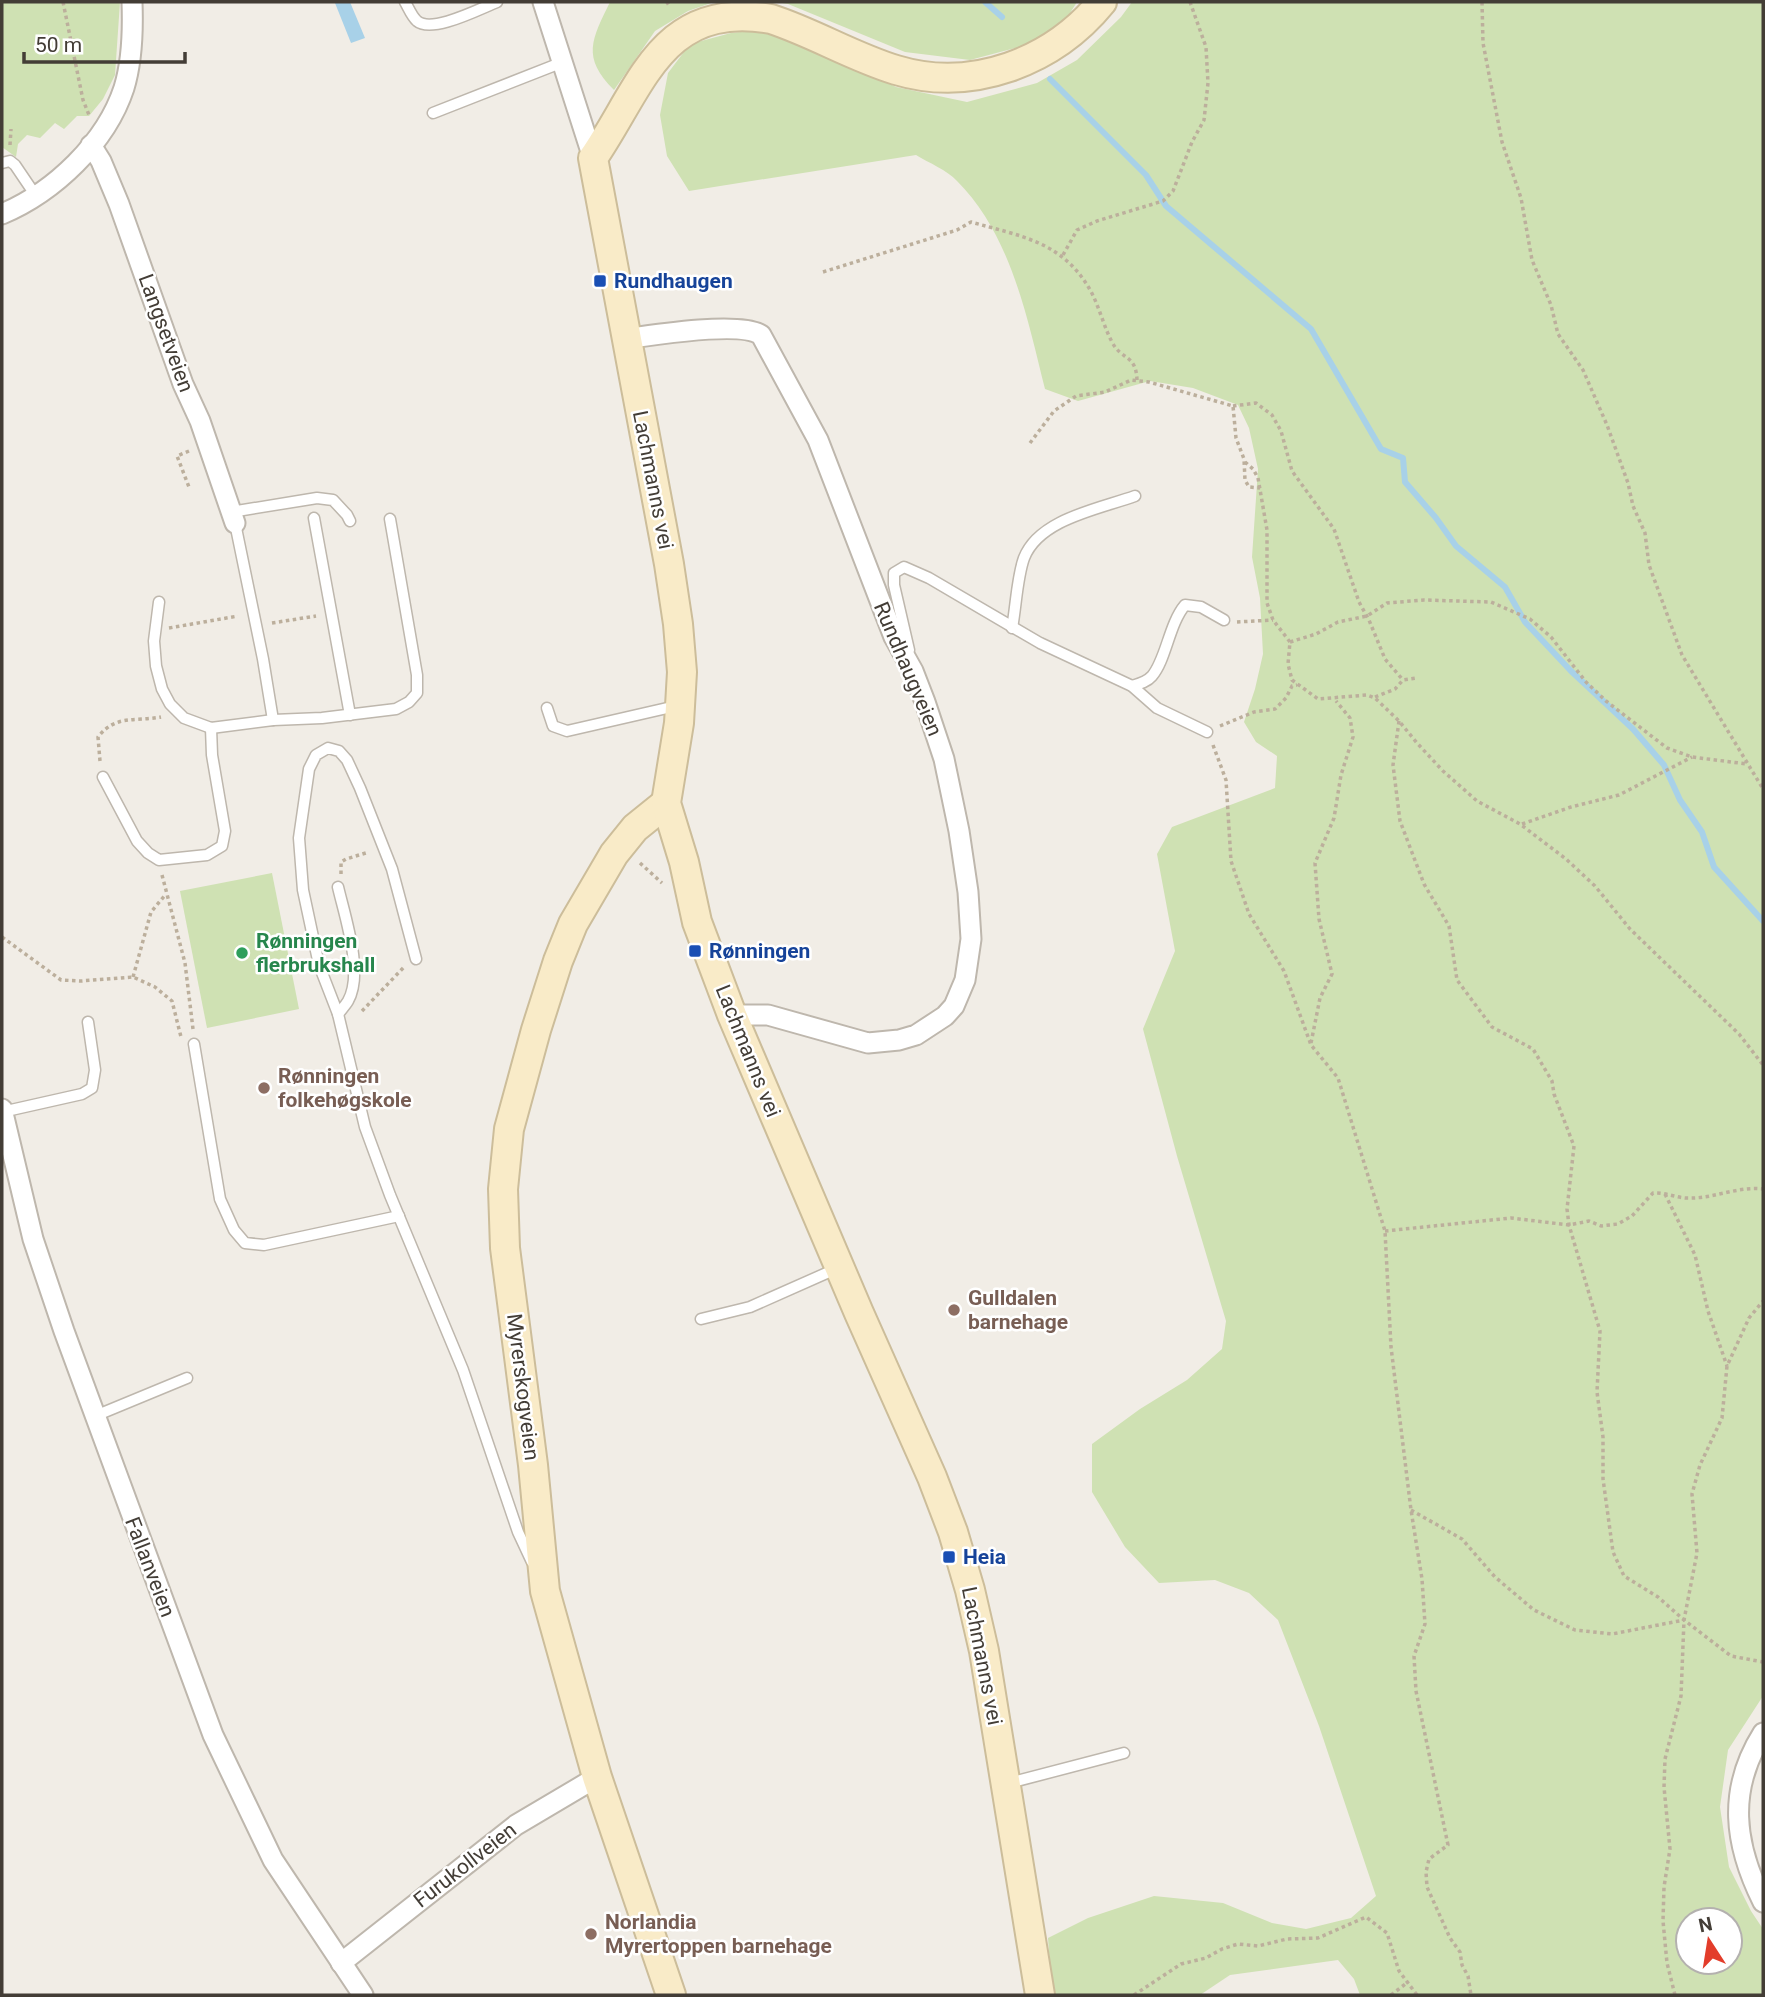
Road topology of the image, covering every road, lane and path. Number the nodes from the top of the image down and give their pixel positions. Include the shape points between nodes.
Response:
1 (63, 2) edge
2 (132, 2) edge
3 (405, 2) edge
4 (497, 2) edge
5 (543, 2) edge
6 (1102, 2) edge
7 (1190, 2) edge
8 (1482, 2) edge
9 (563, 62) junction
10 (433, 113) dead end
11 (91, 145) junction
12 (593, 158) junction
13 (2, 163) edge
14 (36, 196) junction
15 (2, 214) edge
16 (1063, 255) junction
17 (823, 272) dead end
18 (625, 339) junction
19 (1137, 380) junction
20 (1233, 406) junction
21 (1030, 443) dead end
22 (196, 448) dead end
23 (1245, 462) junction
24 (189, 487) dead end
25 (1259, 488) junction
26 (1135, 496) dead end
27 (233, 518) junction
28 (314, 518) dead end
29 (390, 519) dead end
30 (350, 521) dead end
31 (159, 602) dead end
32 (253, 612) junction
33 (332, 613) junction
34 (1367, 616) junction
35 (1224, 620) joint
36 (1273, 620) junction
37 (256, 626) junction
38 (1012, 628) junction
39 (155, 630) junction
40 (1290, 642) junction
41 (913, 671) junction
42 (1416, 678) dead end
43 (1403, 680) junction
44 (1297, 685) junction
45 (1132, 686) junction
46 (1375, 698) junction
47 (1334, 699) junction
48 (170, 705) junction
49 (680, 705) junction
50 (547, 708) dead end
51 (350, 715) junction
52 (273, 720) junction
53 (1399, 720) junction
54 (1224, 724) dead end
55 (211, 728) junction
56 (1207, 732) joint
57 (1692, 757) junction
58 (1747, 764) junction
59 (103, 777) joint
60 (1763, 789) edge
61 (666, 803) junction
62 (1520, 824) junction
63 (384, 848) junction
64 (637, 860) dead end
65 (160, 868) dead end
66 (340, 884) joint
67 (666, 887) dead end
68 (166, 894) junction
69 (2, 937) edge
70 (416, 959) joint
71 (133, 977) junction
72 (338, 1014) junction
73 (732, 1015) junction
74 (88, 1022) dead end
75 (342, 1033) junction
76 (194, 1044) junction
77 (1311, 1045) junction
78 (1763, 1065) edge
79 (2, 1110) edge
80 (1763, 1189) edge
81 (1664, 1192) junction
82 (399, 1216) junction
83 (1569, 1225) junction
84 (1385, 1231) junction
85 (840, 1268) junction
86 (1763, 1301) edge
87 (701, 1319) dead end
88 (1727, 1366) junction
89 (187, 1378) dead end
90 (94, 1416) junction
91 (1411, 1510) junction
92 (545, 1591) junction
93 (1684, 1620) junction
94 (1763, 1662) edge
95 (1763, 1733) edge
96 (1124, 1753) dead end
97 (597, 1777) junction
98 (1006, 1783) junction
99 (1763, 1902) edge
100 (341, 1963) junction
101 (1408, 1982) junction
102 (363, 1995) edge
103 (671, 1995) edge
104 (1040, 1995) edge
105 (1134, 1995) edge
106 (1391, 1995) edge
107 (1417, 1995) edge
108 (1471, 1995) edge
109 (1675, 1995) edge

1 - 11 path via 91,121
2 - 11 street via 124,86
3 - 4 lane via 417,21 425,24 447,22
5 - 9 street, Lachmanns vei
6 - 12 street via 1040,54 983,75 948,78 895,70 771,19 715,17 694,24 661,50
7 - 16 path via 1206,47 1204,120 1173,191 1163,201 1077,230
8 - 58 path via 1483,43 1502,142 1521,198 1532,260 1558,334 1583,369 1607,425 1682,655
9 - 10 lane
9 - 12 street, Lachmanns vei
11 - 14 street
11 - 27 street, Langsetveien via 119,204
12 - 18 street, Lachmanns vei
13 - 14 lane via 15,165
14 - 15 street
16 - 17 path via 1038,242 971,222
16 - 19 path via 1090,289 1113,343 1135,365
18 - 41 street, Rundhaugveien via 725,329 754,330 761,335 818,440 894,637
18 - 49 street, Lachmanns vei via 674,593 681,648
19 - 20 path
19 - 21 path via 1076,396 1054,411
20 - 23 path via 1236,438
20 - 34 path via 1256,403 1272,415 1292,471 1334,529
22 - 24 path via 177,456
23 - 25 path via 1256,473
23 - 25 path via 1245,480 1249,487
25 - 36 path via 1267,530 1266,596
26 - 38 lane via 1046,529 1031,544 1023,561
27 - 30 lane via 317,498 333,500
27 - 32 lane
28 - 33 lane
29 - 51 lane via 417,675 416,693 396,709
31 - 39 lane
32 - 37 lane
32 - 39 path
33 - 37 path
33 - 51 lane
34 - 40 path via 1338,622
34 - 43 path via 1385,659
34 - 57 path via 1387,603 1491,602 1530,619 1606,701 1667,748
35 - 36 path
35 - 45 lane via 1201,607 1185,605 1152,676
36 - 40 path
37 - 52 lane
38 - 41 lane via 904,567 894,573 894,585
38 - 45 lane
39 - 48 lane via 156,666
40 - 44 path via 1290,675
41 - 73 street, Rundhaugveien via 944,759 968,892 971,939 961,992 932,1027 880,1043 855,1041 768,1015
42 - 43 path
43 - 46 path
44 - 47 path via 1318,699
44 - 54 path via 1275,709
45 - 56 lane via 1157,708
46 - 47 path
46 - 53 path
47 - 77 path via 1347,712 1353,737 1334,818 1315,863 1319,919 1332,974 1320,998
48 - 55 lane via 184,718
48 - 59 path via 158,718 106,726 97,743
49 - 50 lane via 567,731 553,726
49 - 61 street, Lachmanns vei
51 - 52 lane
52 - 55 lane
53 - 62 path via 1477,801
53 - 83 path via 1394,765 1400,821 1424,884 1449,926 1457,980 1492,1027 1533,1049 1552,1081 1574,1146
55 - 59 lane via 225,831 222,846 207,855 159,860 148,853
56 - 77 path via 1226,780 1231,861 1249,914 1284,971
57 - 58 path
57 - 62 path via 1619,795
58 - 60 path
61 - 73 street, Lachmanns vei via 697,922
61 - 92 street, Myrerskogveien via 626,838 573,924 536,1030 509,1129 503,1189 505,1248
62 - 78 path via 1595,886 1630,929 1740,1034
63 - 66 path via 341,862
63 - 70 lane
63 - 72 lane via 347,760 328,748 316,755 299,838 303,890 319,965
64 - 67 path
65 - 68 path
66 - 72 lane via 354,977 348,1001
68 - 71 path via 151,912
68 - 76 path via 185,963
69 - 71 path via 61,980
70 - 75 path via 399,970
71 - 76 path via 172,1001 181,1040
72 - 75 lane
73 - 85 street, Lachmanns vei
74 - 79 lane via 95,1070 92,1088
75 - 82 lane via 365,1127
76 - 82 lane via 220,1199 245,1243 264,1245
77 - 84 path via 1338,1077
79 - 90 street, Fallanveien via 33,1239
80 - 81 path via 1686,1199
81 - 83 path via 1653,1194 1618,1224 1601,1226 1588,1221
81 - 88 path via 1695,1255
82 - 92 lane via 463,1370 518,1532
83 - 84 path via 1511,1218
83 - 93 path via 1600,1331 1597,1392 1613,1552 1624,1576
84 - 91 path via 1391,1347
85 - 87 lane via 750,1307
85 - 98 street, Lachmanns vei via 953,1532 984,1651
86 - 88 path via 1749,1318
88 - 93 path via 1722,1418 1692,1494 1697,1553
89 - 90 lane
90 - 100 street, Fallanveien via 213,1735 273,1860
91 - 93 path via 1462,1539 1495,1577 1534,1610 1575,1630 1612,1634
91 - 108 path via 1425,1624 1415,1656 1416,1691 1448,1845 1429,1859 1427,1886 1460,1952
92 - 97 street, Myrerskogveien
93 - 94 path via 1731,1656
93 - 109 path via 1681,1696 1665,1759 1664,1787 1670,1849 1663,1921
95 - 99 street via 1740,1791 1738,1828 1747,1867
96 - 98 lane
97 - 100 street, Furukollveien via 516,1825
97 - 103 street, Myrerskogveien
98 - 104 street, Lachmanns vei
100 - 102 street, Fallanveien
101 - 105 path via 1399,1971 1387,1933 1366,1917 1318,1938 1222,1949 1181,1964
101 - 106 path
101 - 107 path

